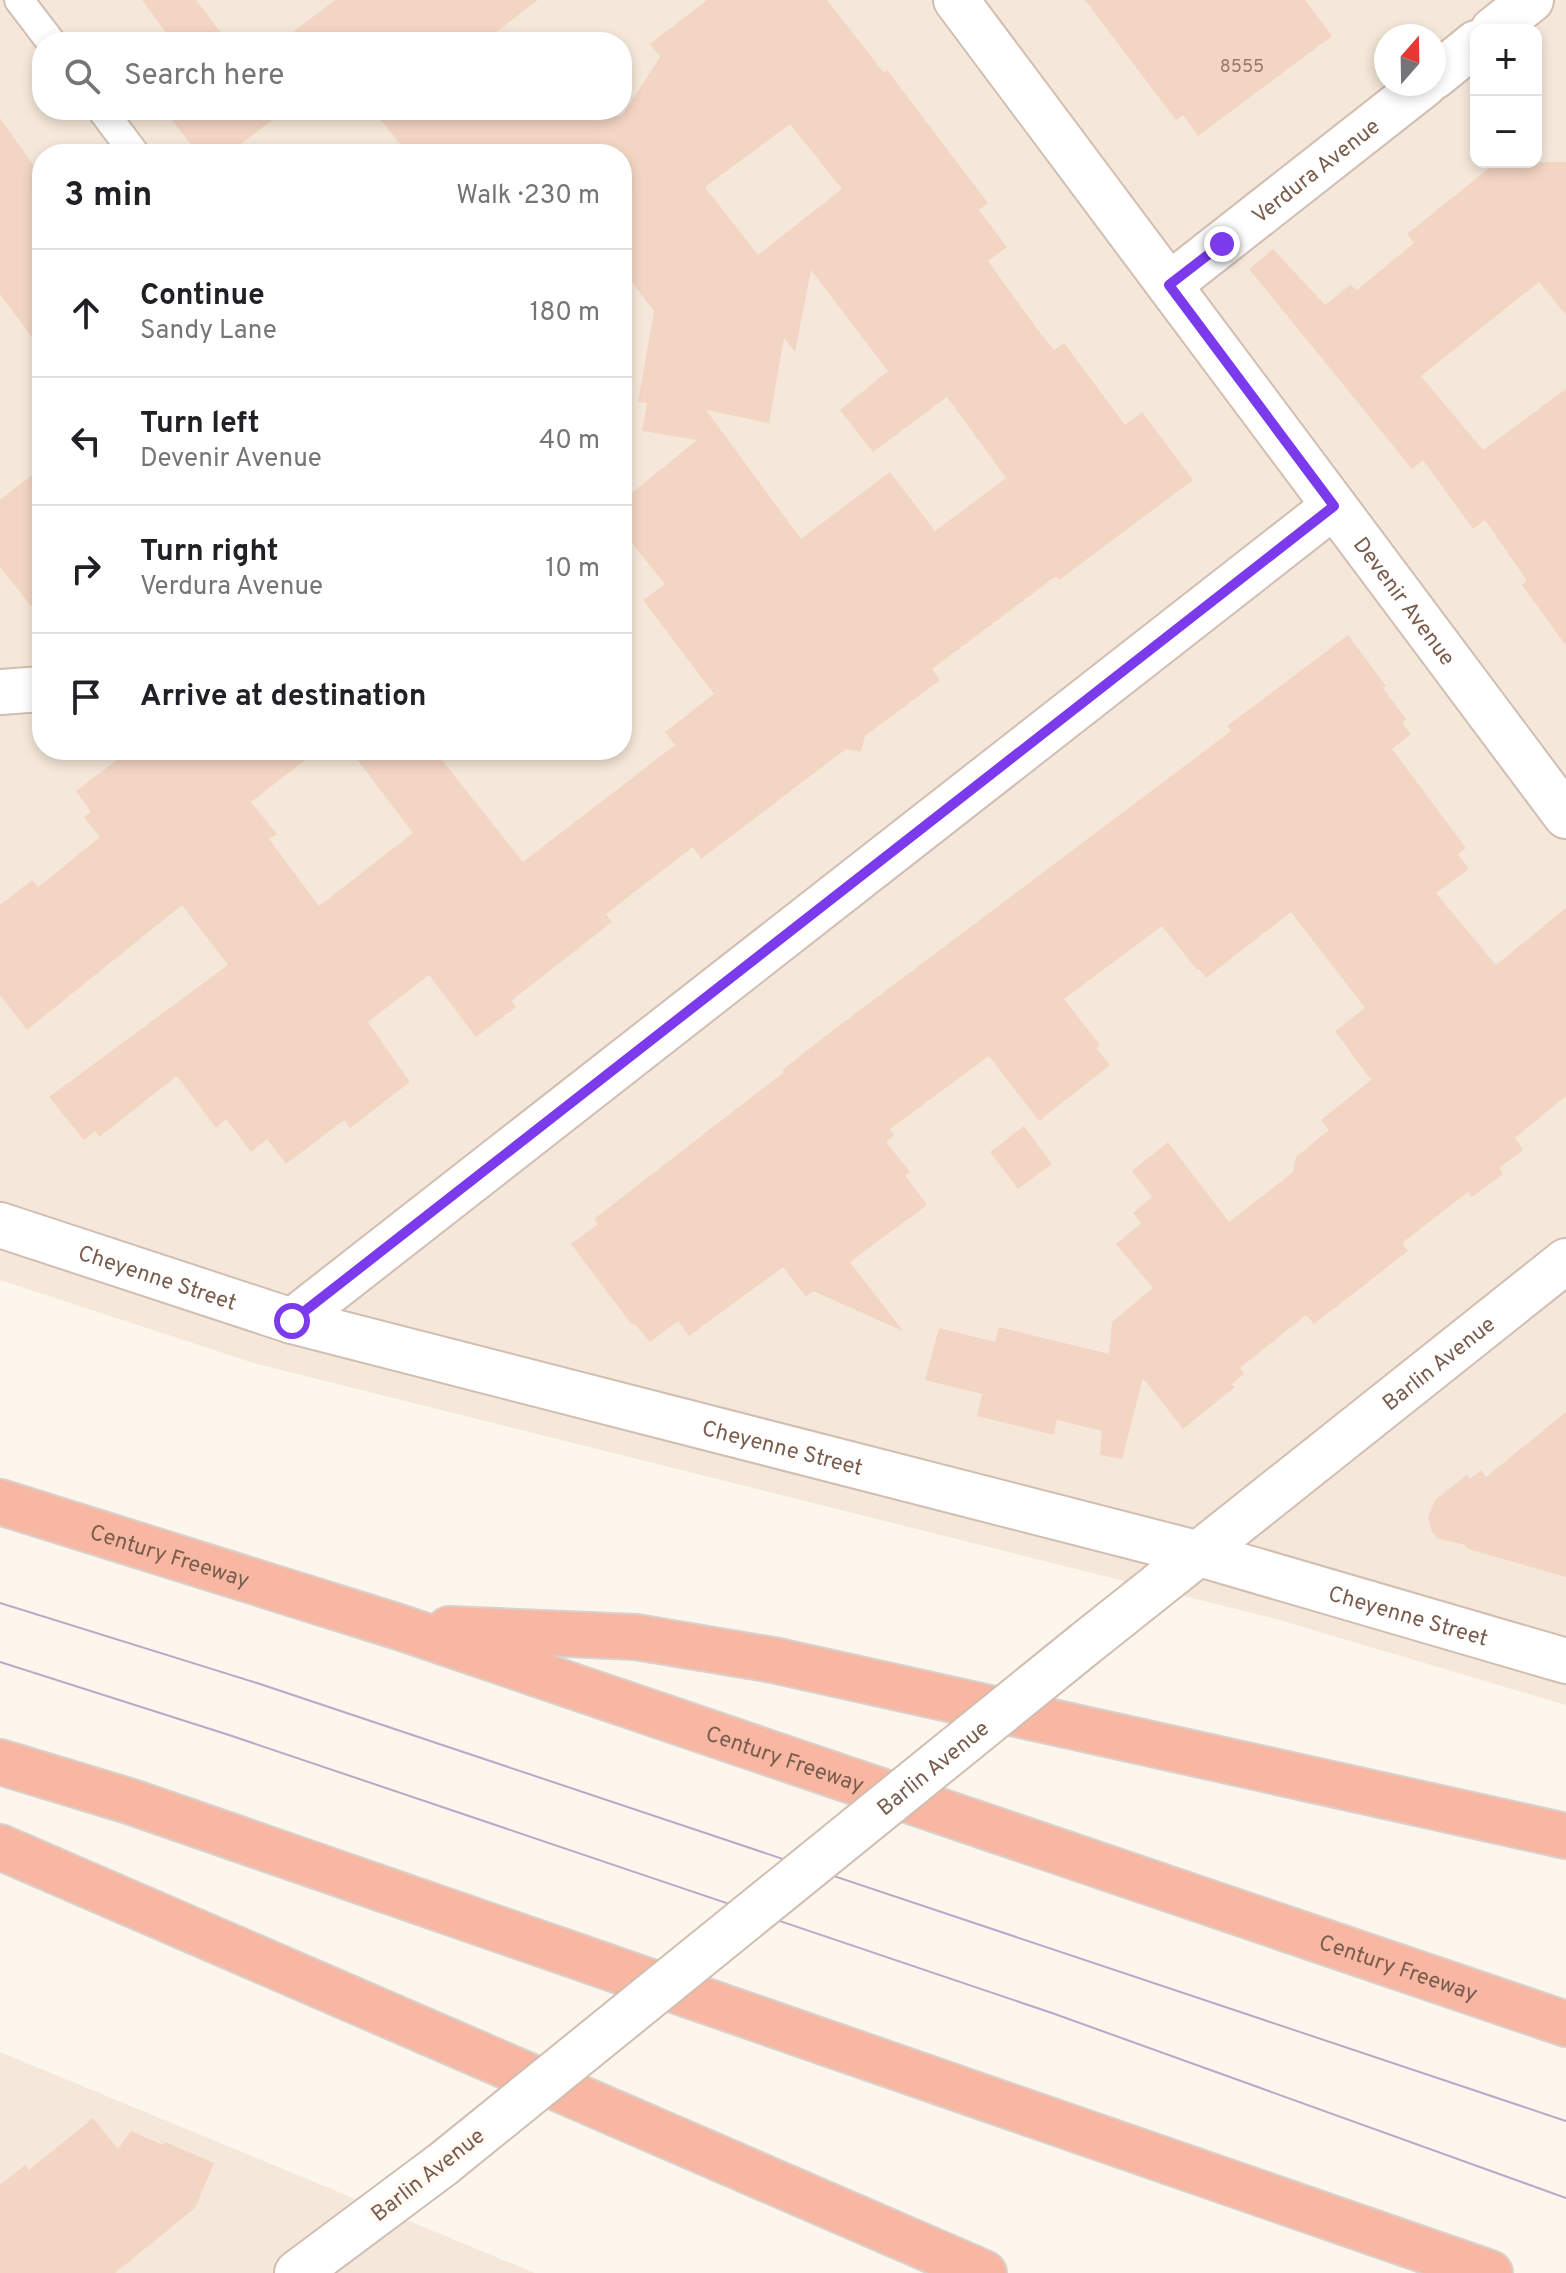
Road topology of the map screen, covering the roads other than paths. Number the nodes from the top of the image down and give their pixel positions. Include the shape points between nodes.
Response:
1 (19, 0) edge
2 (956, 0) edge
3 (1531, 0) edge
4 (1501, 24) edge
5 (43, 32) edge
6 (1470, 48) edge
7 (1446, 67) edge
8 (1410, 96) edge
9 (110, 120) edge
10 (128, 144) edge
11 (1169, 285) junction
12 (1334, 506) junction
13 (32, 690) edge
14 (0, 692) edge
15 (1566, 816) edge
16 (0, 1225) edge
17 (1566, 1261) edge
18 (292, 1321) junction
19 (0, 1502) edge
20 (1196, 1553) junction
21 (399, 1627) junction
22 (1566, 1661) edge
23 (0, 1762) edge
24 (1566, 1836) edge
25 (0, 1847) edge
26 (1566, 2024) edge
27 (297, 2273) edge
28 (984, 2273) edge
29 (1490, 2273) edge

1 - 5 lane
2 - 11 street, Devenir Avenue
3 - 4 street
6 - 7 street
8 - 11 street, Verdura Avenue
9 - 10 lane
11 - 12 street, Devenir Avenue
12 - 15 street, Devenir Avenue
12 - 18 street
13 - 14 street
16 - 18 street, Cheyenne Street
17 - 20 street, Barlin Avenue
18 - 20 street, Cheyenne Street
19 - 21 highway, Century Freeway
20 - 22 street, Cheyenne Street
20 - 27 street, Barlin Avenue, bridge via 443,2164
21 - 24 highway via 636,1637 773,1660
21 - 26 highway, Century Freeway
23 - 29 highway via 148,1807
25 - 28 highway

